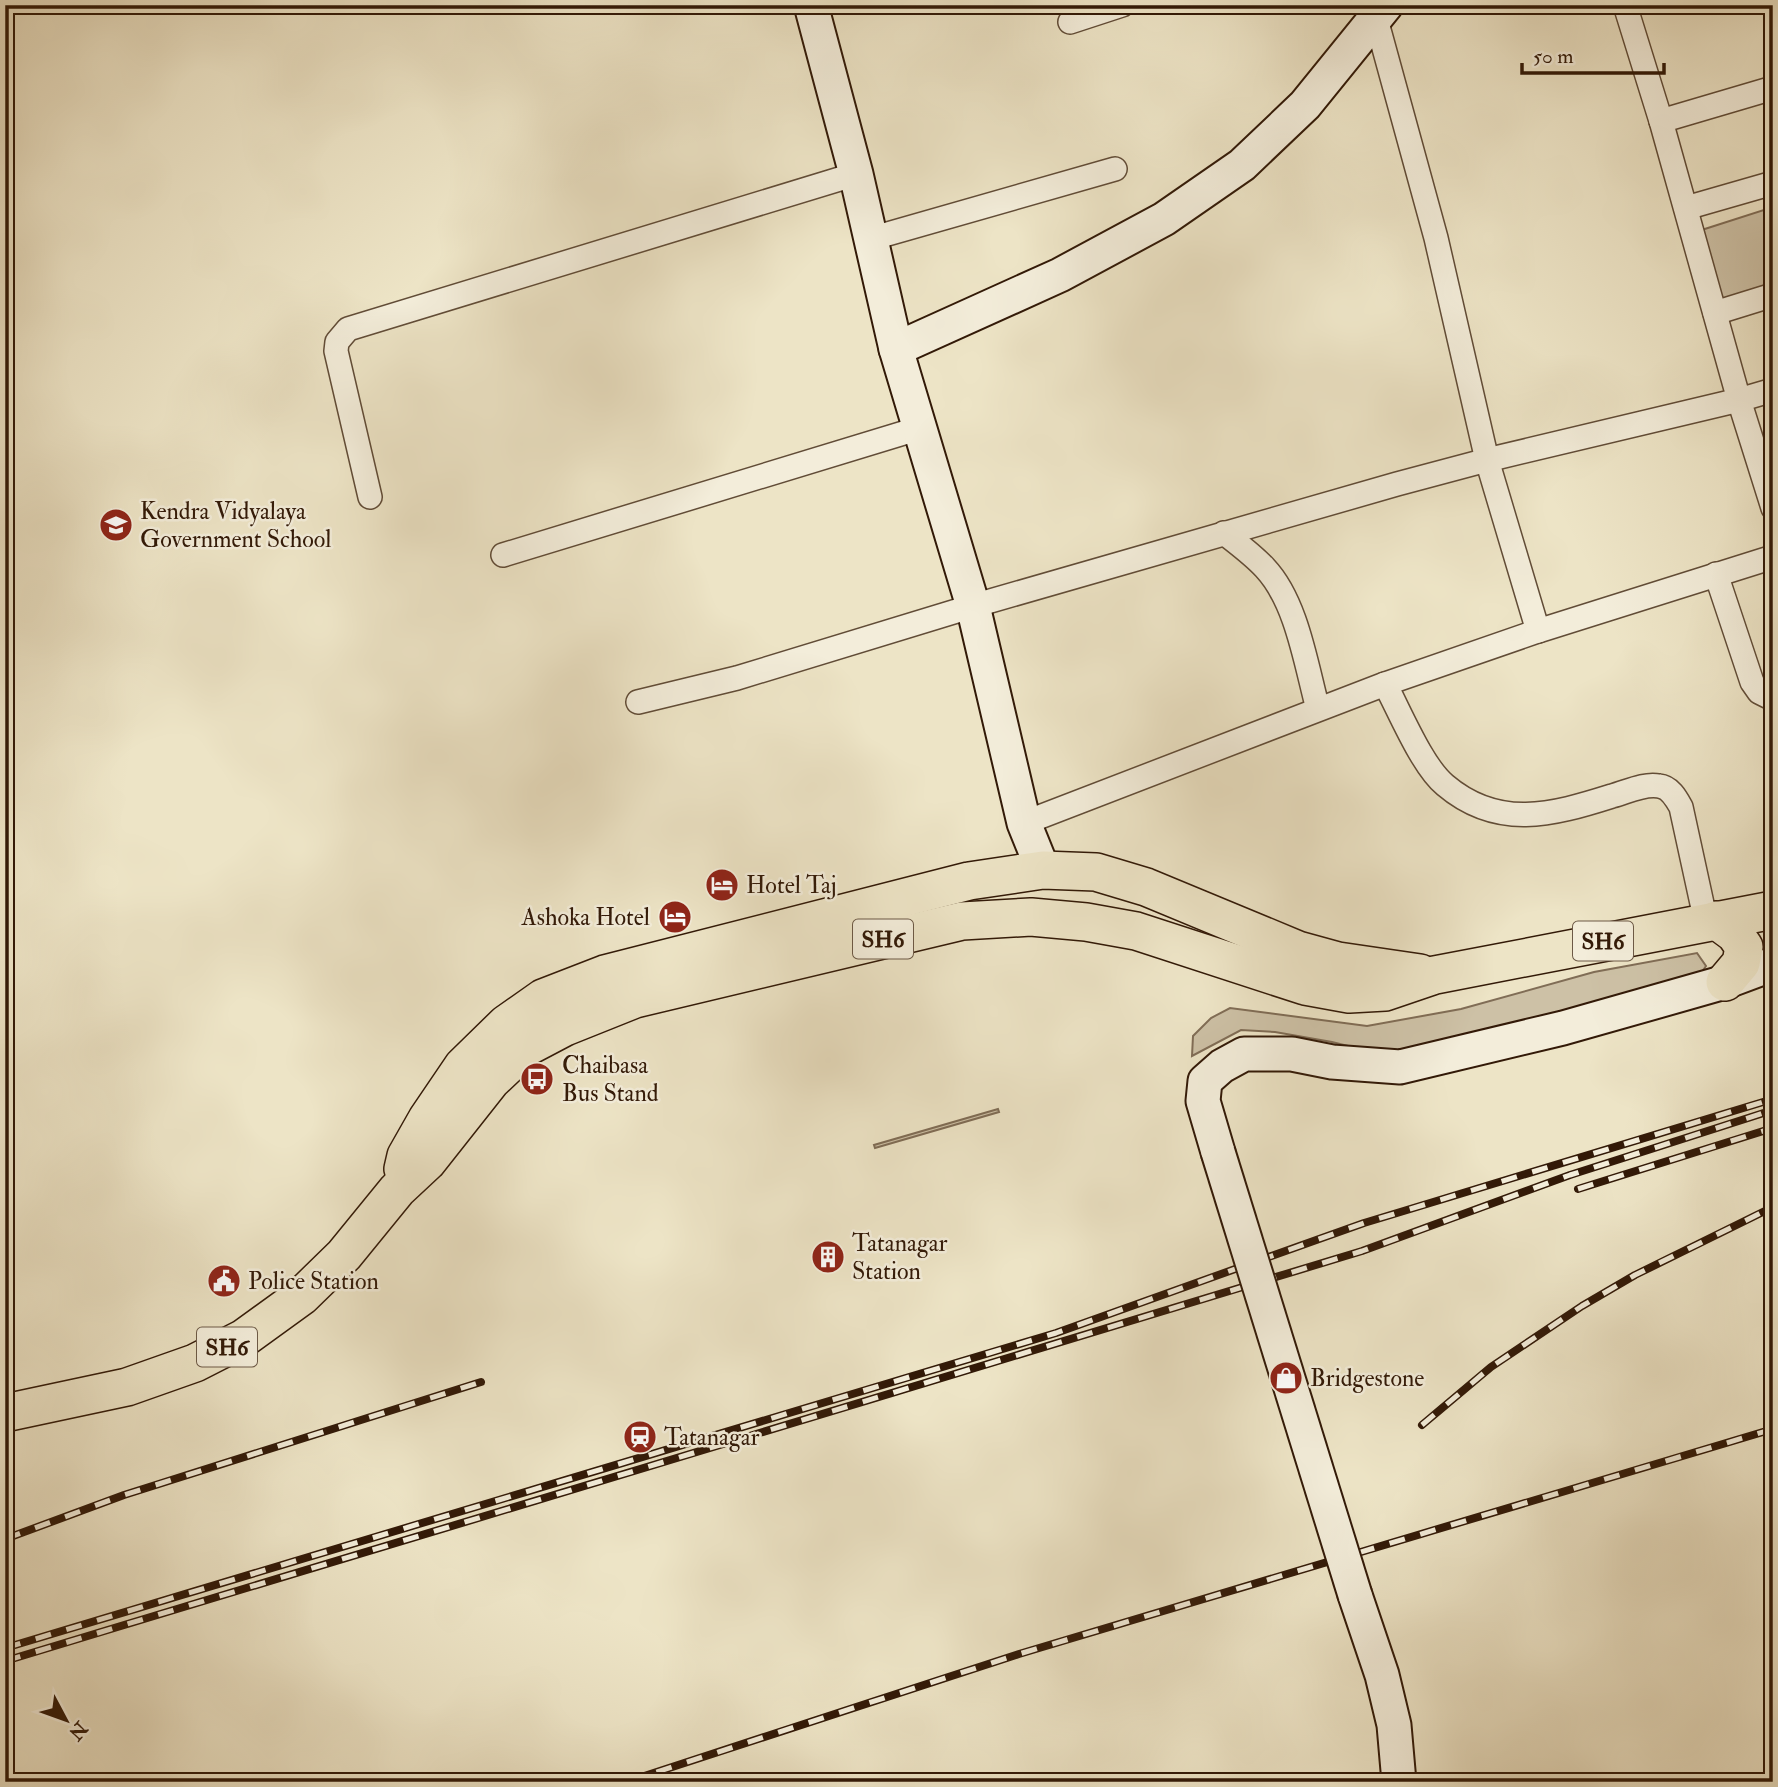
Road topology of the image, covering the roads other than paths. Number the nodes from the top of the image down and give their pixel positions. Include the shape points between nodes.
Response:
1 (811, 5) edge
2 (1122, 5) edge
3 (1625, 5) edge
4 (1378, 9) edge
5 (1070, 22) dead end
6 (1773, 88) edge
7 (1661, 121) junction
8 (1115, 169) dead end
9 (856, 174) junction
10 (1773, 183) edge
11 (1686, 208) junction
12 (870, 239) junction
13 (1773, 295) edge
14 (1715, 313) junction
15 (896, 349) junction
16 (1773, 390) edge
17 (1739, 400) junction
18 (920, 428) junction
19 (1487, 460) junction
20 (370, 497) dead end
21 (1773, 508) edge
22 (1224, 533) junction
23 (503, 555) dead end
24 (1773, 557) edge
25 (1716, 574) junction
26 (973, 606) junction
27 (1538, 631) junction
28 (1385, 684) junction
29 (1773, 699) edge
30 (638, 702) dead end
31 (1318, 709) junction
32 (1024, 823) junction
33 (1043, 870) junction
34 (1773, 909) edge
35 (1711, 921) junction
36 (1773, 964) edge
37 (1435, 975) junction
38 (1725, 982) junction
39 (397, 1190) junction
40 (5, 1413) edge
41 (1399, 1782) edge

1 - 9 street
2 - 5 street
3 - 7 street
4 - 15 street via 1306,105 1242,165 1164,219 1060,275
4 - 19 street
6 - 7 street
7 - 11 street
8 - 12 street
9 - 12 street
9 - 20 street via 348,329 336,351
10 - 11 street
11 - 14 street
12 - 15 street
13 - 14 street
14 - 17 street
15 - 18 street
16 - 17 street
17 - 19 street
17 - 21 street
18 - 23 street
18 - 26 street
19 - 22 street
19 - 27 street
22 - 26 street
22 - 31 street via 1266,568 1280,587
24 - 25 street
25 - 27 street
25 - 29 street via 1752,682
26 - 30 street via 737,678
26 - 32 street
27 - 28 street
28 - 31 street
28 - 35 street via 1443,784 1467,802 1498,814 1532,815 1662,786 1681,807
31 - 32 street
32 - 33 street
33 - 37 main road, SH6 via 1096,872 1146,887 1298,950 1338,961
33 - 39 main road, SH6 via 956,884 606,974 543,998 506,1024 463,1066 411,1146
34 - 35 main road, SH6
35 - 37 main road, SH6
35 - 38 main road via 1735,934 1744,947 1741,963
36 - 38 street
37 - 39 main road, SH6 via 1385,992 1349,994 1305,986 1136,931 1031,917 962,921 635,999 565,1027 527,1047 491,1081 427,1162
38 - 41 street, bridge via 1563,1028 1399,1067 1292,1054 1244,1054 1205,1081 1203,1101 1218,1153 1382,1675 1394,1725
39 - 40 main road, SH6 via 344,1255 302,1296 243,1338 195,1363 127,1387

